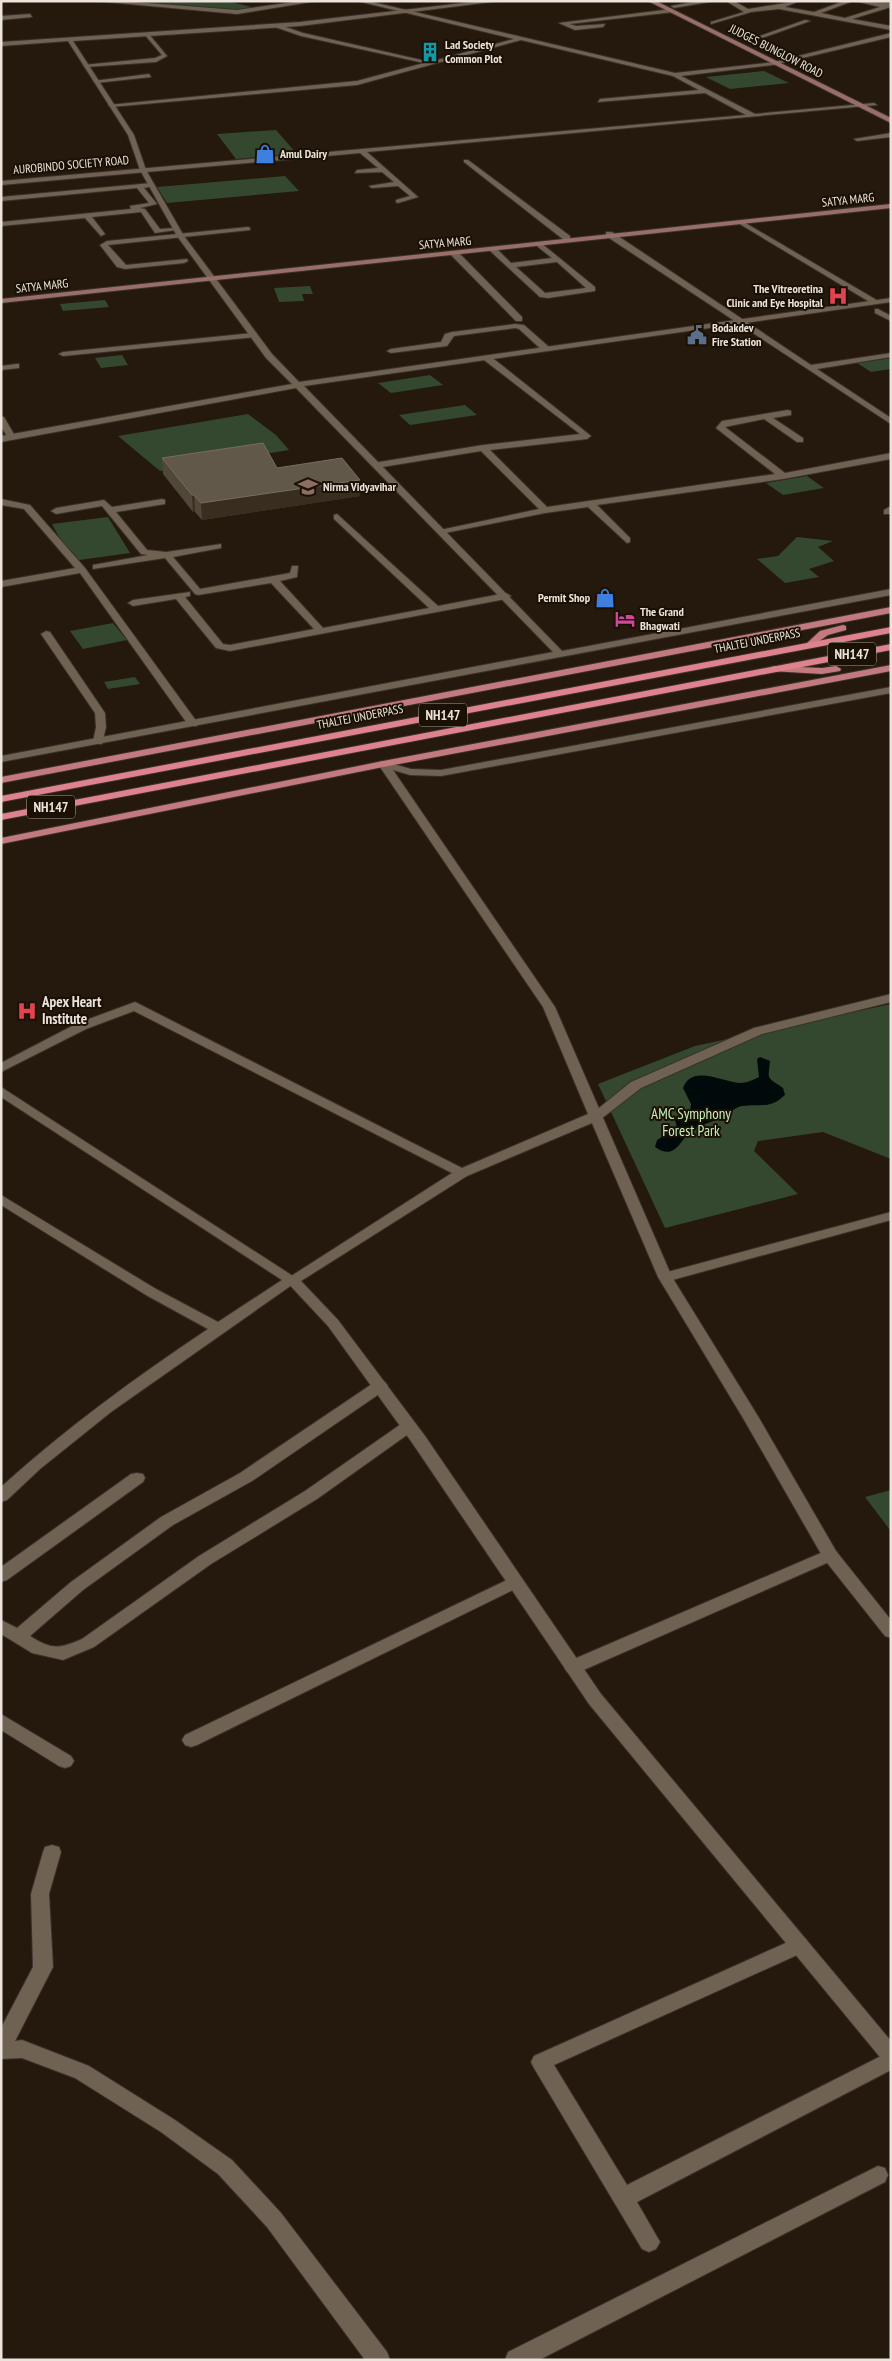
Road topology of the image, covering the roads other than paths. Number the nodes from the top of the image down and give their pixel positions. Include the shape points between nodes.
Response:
1 (98, 1) edge
2 (314, 1) edge
3 (360, 1) edge
4 (496, 1) edge
5 (651, 1) edge
6 (663, 1) edge
7 (712, 1) edge
8 (728, 1) edge
9 (796, 1) edge
10 (850, 1) edge
11 (858, 1) edge
12 (113, 2) edge
13 (889, 6) edge
14 (779, 7) junction
15 (673, 8) junction
16 (750, 10) junction
17 (402, 12) junction
18 (813, 14) junction
19 (1, 18) edge
20 (846, 20) junction
21 (807, 21) dead end
22 (891, 21) edge
23 (34, 22) dead end
24 (713, 23) junction
25 (603, 25) dead end
26 (277, 26) junction
27 (878, 26) junction
28 (722, 28) dead end
29 (891, 28) edge
30 (148, 34) junction
31 (891, 35) edge
32 (740, 36) dead end
33 (523, 38) junction
34 (70, 40) junction
35 (749, 40) junction
36 (1, 44) edge
37 (756, 45) dead end
38 (772, 53) dead end
39 (787, 61) junction
40 (430, 63) junction
41 (773, 63) junction
42 (86, 65) junction
43 (675, 75) junction
44 (149, 76) dead end
45 (96, 81) junction
46 (706, 91) junction
47 (600, 101) dead end
48 (874, 104) junction
49 (111, 105) junction
50 (862, 106) junction
51 (891, 113) edge
52 (755, 116) junction
53 (891, 121) edge
54 (891, 135) edge
55 (857, 139) dead end
56 (361, 150) junction
57 (466, 161) dead end
58 (143, 170) junction
59 (384, 170) junction
60 (357, 172) dead end
61 (1, 183) edge
62 (400, 184) junction
63 (152, 185) junction
64 (139, 186) junction
65 (372, 186) dead end
66 (160, 198) junction
67 (1, 199) edge
68 (150, 199) junction
69 (398, 200) dead end
70 (891, 205) edge
71 (118, 208) dead end
72 (166, 210) junction
73 (844, 210) junction
74 (144, 212) junction
75 (87, 215) junction
76 (740, 222) junction
77 (1, 224) edge
78 (248, 229) dead end
79 (158, 231) junction
80 (179, 232) junction
81 (101, 234) dead end
82 (121, 234) dead end
83 (611, 235) junction
84 (170, 237) junction
85 (567, 238) junction
86 (176, 245) dead end
87 (541, 245) junction
88 (492, 250) junction
89 (454, 253) junction
90 (559, 260) junction
91 (184, 261) dead end
92 (509, 265) junction
93 (210, 278) junction
94 (1, 300) edge
95 (891, 300) edge
96 (876, 302) junction
97 (878, 311) dead end
98 (519, 319) dead end
99 (891, 319) edge
100 (740, 322) junction
101 (253, 335) junction
102 (546, 349) junction
103 (391, 351) dead end
104 (63, 354) dead end
105 (891, 355) edge
106 (487, 358) junction
107 (16, 366) dead end
108 (1, 368) edge
109 (810, 368) junction
110 (297, 385) junction
111 (788, 413) dead end
112 (766, 417) junction
113 (1, 419) edge
114 (891, 422) edge
115 (11, 436) junction
116 (1, 439) edge
117 (800, 440) dead end
118 (484, 448) junction
119 (891, 456) edge
120 (376, 465) junction
121 (784, 476) junction
122 (1, 502) edge
123 (162, 502) dead end
124 (590, 504) junction
125 (109, 510) junction
126 (545, 510) junction
127 (56, 511) dead end
128 (337, 517) dead end
129 (444, 532) junction
130 (627, 540) dead end
131 (218, 546) dead end
132 (167, 555) junction
133 (96, 567) dead end
134 (295, 568) dead end
135 (82, 570) junction
136 (273, 580) junction
137 (1, 584) edge
138 (198, 592) junction
139 (891, 592) edge
140 (178, 595) junction
141 (506, 596) junction
142 (133, 603) dead end
143 (437, 610) junction
144 (891, 610) edge
145 (891, 619) edge
146 (891, 630) edge
147 (321, 631) junction
148 (46, 634) dead end
149 (811, 644) junction
150 (891, 647) edge
151 (559, 653) junction
152 (891, 659) edge
153 (775, 668) junction
154 (891, 668) edge
155 (891, 690) edge
156 (193, 724) junction
157 (98, 742) junction
158 (1, 759) edge
159 (383, 764) junction
160 (1, 780) edge
161 (1, 800) edge
162 (1, 817) edge
163 (1, 841) edge
164 (891, 998) edge
165 (1, 1068) edge
166 (1, 1091) edge
167 (596, 1116) junction
168 (462, 1173) junction
169 (1, 1199) edge
170 (891, 1216) edge
171 (665, 1277) junction
172 (292, 1280) junction
173 (218, 1328) junction
174 (380, 1386) junction
175 (409, 1426) junction
176 (137, 1478) dead end
177 (1, 1496) edge
178 (830, 1555) junction
179 (1, 1576) edge
180 (515, 1582) junction
181 (1, 1626) edge
182 (891, 1632) edge
183 (18, 1637) junction
184 (573, 1667) junction
185 (1, 1721) edge
186 (191, 1740) dead end
187 (65, 1761) dead end
188 (52, 1852) dead end
189 (799, 1945) junction
190 (1, 2049) edge
191 (891, 2058) edge
192 (878, 2175) dead end
193 (623, 2198) junction
194 (649, 2242) dead end
195 (379, 2360) edge
196 (516, 2360) edge

1 - 12 street
2 - 12 street via 237,12
3 - 17 street
4 - 17 street
5 - 15 main road, JUDGES BUNGLOW ROAD
6 - 15 main road, JUDGES BUNGLOW ROAD
7 - 15 street
8 - 16 street
9 - 14 street
10 - 18 street
11 - 13 street
13 - 20 street
14 - 16 street
14 - 18 street
15 - 24 main road, JUDGES BUNGLOW ROAD
15 - 25 street via 562,23 574,28
15 - 41 main road, JUDGES BUNGLOW ROAD
16 - 24 street
17 - 26 street
17 - 33 street
18 - 20 street
19 - 23 street via 28,13
20 - 27 street
21 - 35 street
22 - 27 street
24 - 28 main road, JUDGES BUNGLOW ROAD
26 - 30 street
26 - 40 street
27 - 29 street
30 - 34 street
30 - 42 street via 165,55 156,60
31 - 39 street
32 - 35 main road, JUDGES BUNGLOW ROAD
33 - 40 street
33 - 43 street
34 - 36 street
34 - 42 street
35 - 37 main road, JUDGES BUNGLOW ROAD
38 - 39 main road, JUDGES BUNGLOW ROAD
39 - 41 street
39 - 48 main road, JUDGES BUNGLOW ROAD
40 - 49 street via 357,83
41 - 43 street
41 - 50 main road, JUDGES BUNGLOW ROAD
42 - 45 street
43 - 46 street
44 - 45 street
45 - 49 street
46 - 47 street
46 - 52 street
48 - 50 street, AUROBINDO SOCIETY ROAD
48 - 51 main road, JUDGES BUNGLOW ROAD
49 - 58 street via 131,135
50 - 52 street, AUROBINDO SOCIETY ROAD
50 - 53 main road, JUDGES BUNGLOW ROAD
52 - 56 street, AUROBINDO SOCIETY ROAD
54 - 55 street
56 - 58 street, AUROBINDO SOCIETY ROAD
56 - 59 street
57 - 85 street
58 - 61 street, AUROBINDO SOCIETY ROAD
58 - 63 street
59 - 60 street
59 - 62 street
62 - 65 street
62 - 69 street via 415,197
63 - 64 street
63 - 66 street
64 - 67 street via 50,198
64 - 68 street
66 - 68 street
66 - 72 street
68 - 71 street via 154,204
70 - 73 main road, SATYA MARG
72 - 74 street
72 - 80 street
73 - 76 main road, SATYA MARG
73 - 83 main road, SATYA MARG
74 - 75 street
74 - 79 street
75 - 77 street
75 - 81 street
76 - 83 main road, SATYA MARG
76 - 96 street
78 - 80 street
79 - 80 street
79 - 82 street
80 - 84 street
80 - 93 street
83 - 85 main road, SATYA MARG
83 - 87 main road, SATYA MARG
83 - 100 street
84 - 86 street
84 - 91 street via 104,245 120,265
85 - 93 main road, SATYA MARG
87 - 88 main road, SATYA MARG
87 - 90 street
88 - 89 main road, SATYA MARG
88 - 92 street
89 - 93 main road, SATYA MARG
89 - 98 street
90 - 92 street
90 - 92 street via 592,290 543,295
93 - 94 main road, SATYA MARG
93 - 101 street
95 - 96 street
96 - 100 street
97 - 99 street
100 - 102 street
100 - 109 street
101 - 104 street
101 - 110 street
102 - 103 street via 521,327 515,326 452,334 444,344
102 - 106 street
105 - 109 street
106 - 110 street
106 - 118 street via 587,436
107 - 108 street
109 - 114 street
110 - 115 street
110 - 120 street
111 - 112 street
112 - 117 street
112 - 121 street via 722,424 720,428
113 - 115 street
115 - 116 street
118 - 120 street
118 - 126 street
119 - 121 street
120 - 129 street
121 - 124 street
122 - 135 street via 27,507
123 - 125 street
124 - 126 street
124 - 130 street
125 - 127 street via 104,503
125 - 132 street via 144,552
126 - 129 street
128 - 143 street
129 - 141 street
131 - 132 street
132 - 133 street
132 - 138 street
134 - 136 street via 294,575
135 - 137 street
135 - 156 street
136 - 138 street
136 - 147 street
138 - 140 street
139 - 151 street
140 - 142 street
140 - 147 street via 220,646 230,648
141 - 143 street
141 - 151 street
143 - 147 street
144 - 160 main road
145 - 149 main road via 824,633
146 - 149 highway, NH147
148 - 157 street via 100,713
149 - 161 highway, THALTEJ UNDERPASS / NH147
150 - 153 highway, NH147
151 - 156 street
152 - 153 main road via 822,671
153 - 162 highway, NH147
154 - 159 main road
155 - 159 street via 441,773 410,772
156 - 157 street
157 - 158 street
159 - 163 main road
159 - 167 street via 549,1007
164 - 167 street via 758,1031 636,1085
165 - 168 street via 82,1026 135,1006
166 - 172 street
167 - 168 street
167 - 171 street
168 - 172 street
169 - 173 street via 151,1292
170 - 171 street
171 - 178 street
172 - 173 street
172 - 174 street via 334,1323
173 - 177 street via 161,1366 36,1462
174 - 175 street
174 - 183 street via 246,1477 167,1521 77,1586
175 - 180 street
175 - 183 street via 311,1495 205,1560 88,1644 63,1654 38,1649
176 - 179 street
178 - 182 street
178 - 184 street
180 - 184 street
180 - 186 street
181 - 183 street
184 - 189 street via 595,1699
185 - 187 street
188 - 190 street via 40,1894 43,1967
189 - 191 street
189 - 193 street via 541,2062
190 - 195 street via 22,2049 82,2072 226,2167 274,2220
191 - 193 street
192 - 196 street
193 - 194 street

